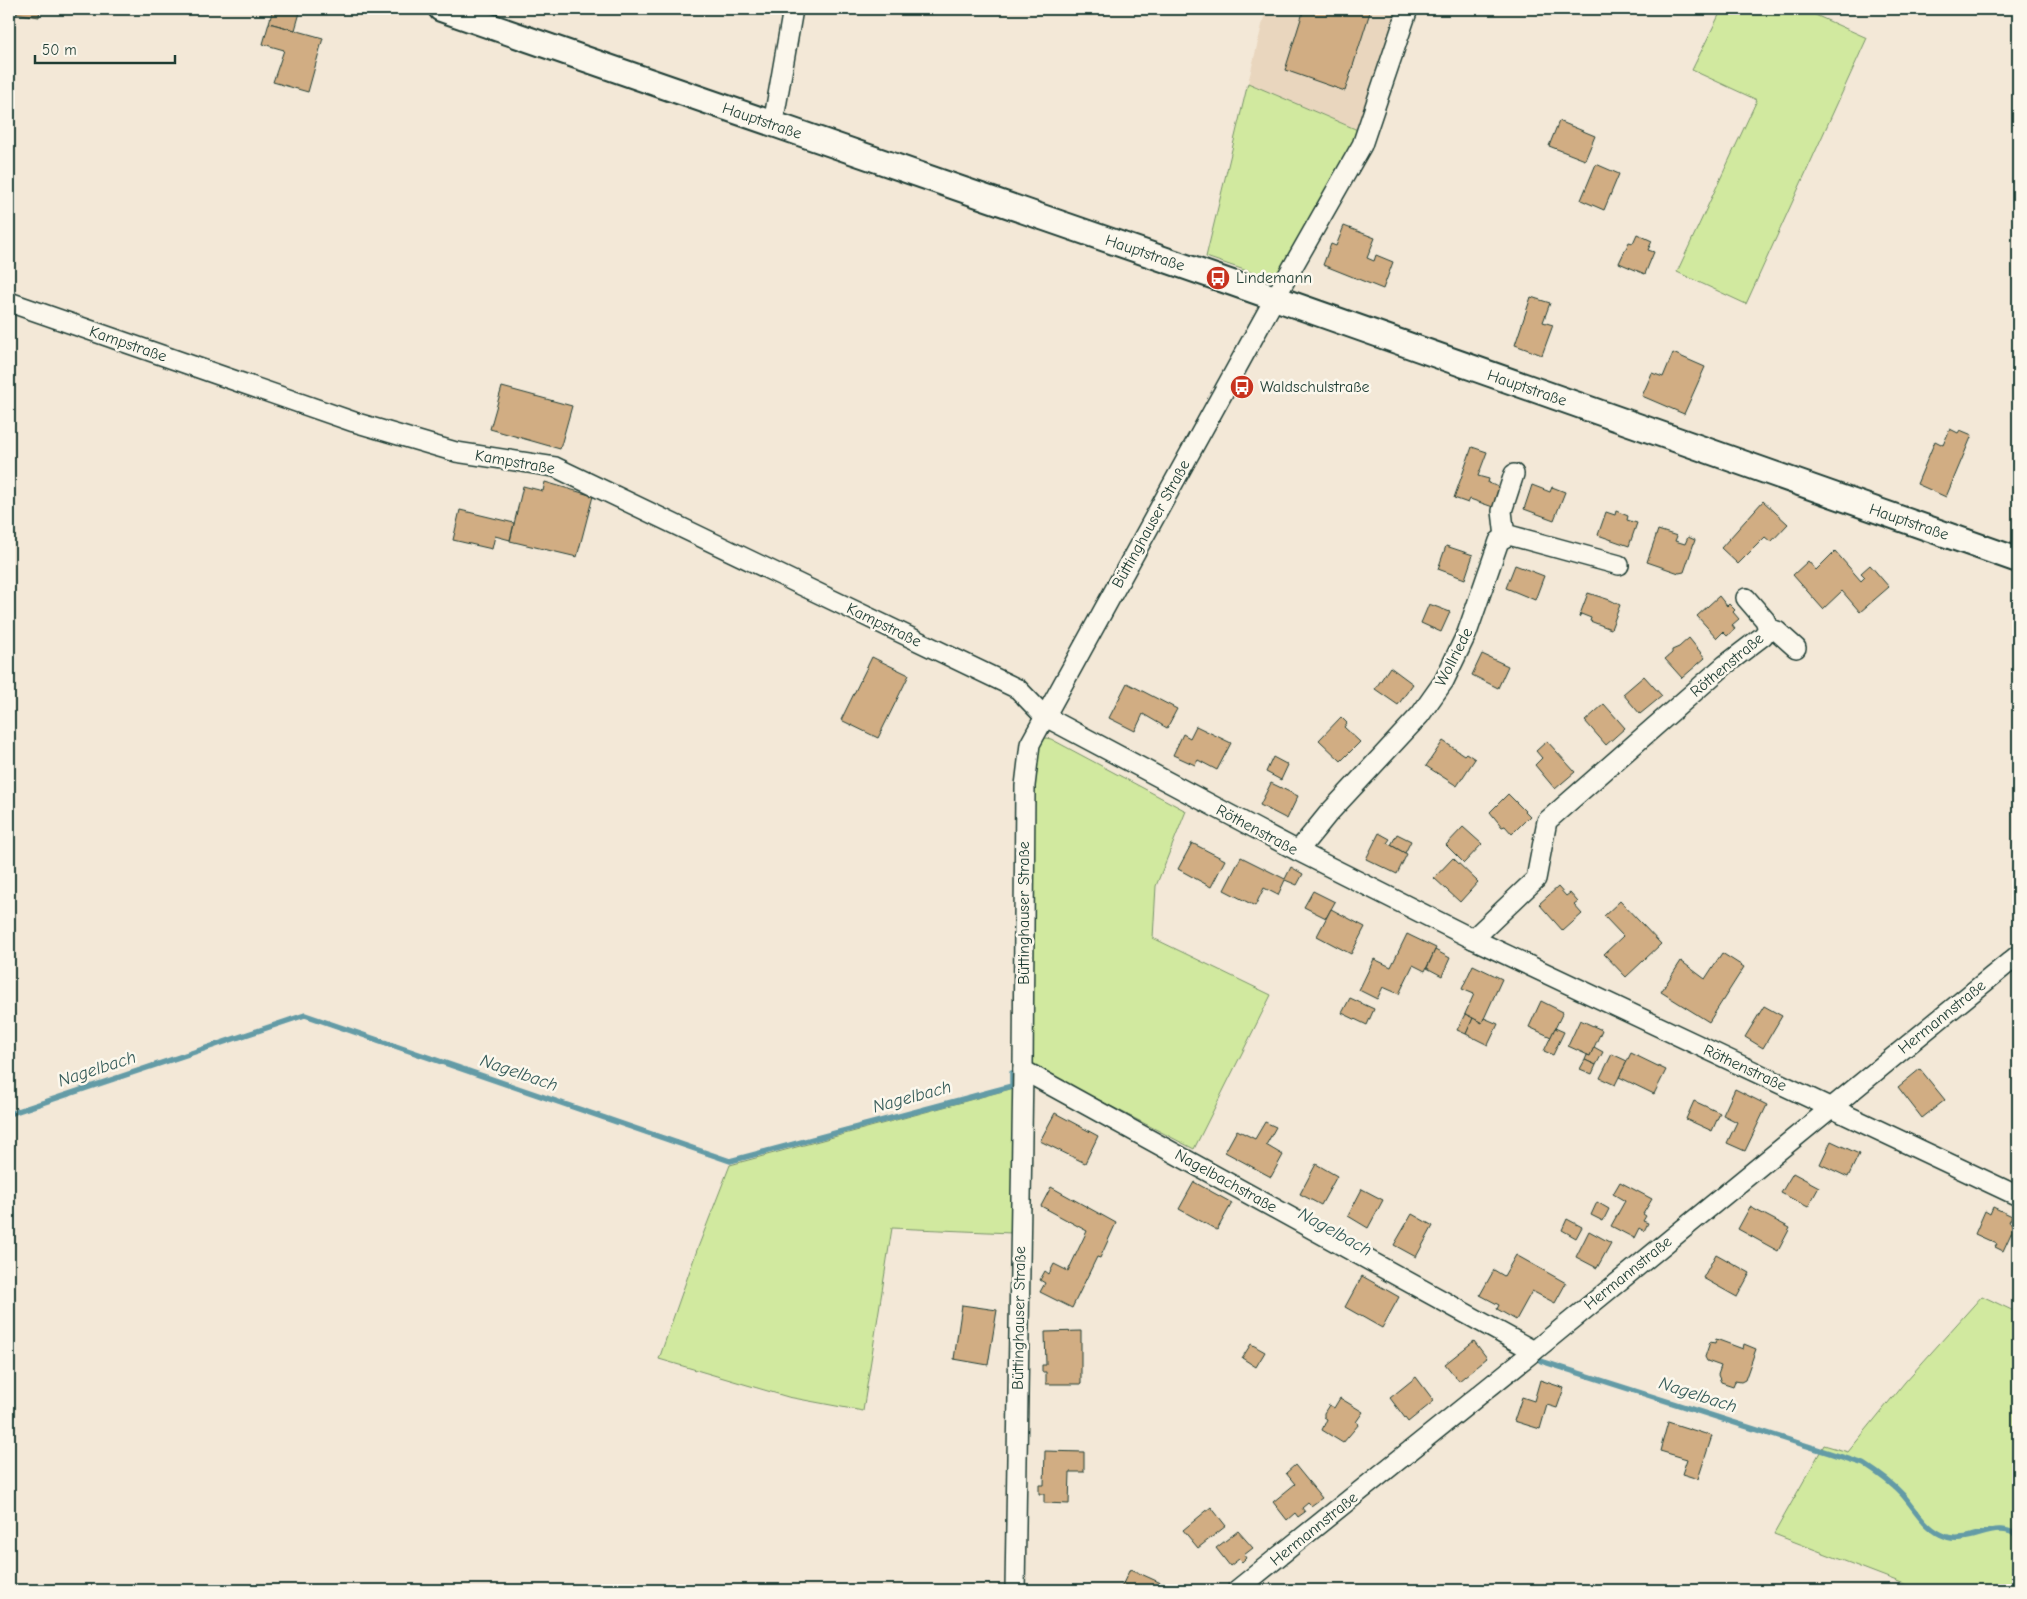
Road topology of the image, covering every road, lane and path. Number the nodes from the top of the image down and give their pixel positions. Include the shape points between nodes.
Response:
1 (441, 9) edge
2 (793, 9) edge
3 (1408, 9) edge
4 (773, 124) junction
5 (1275, 298) junction
6 (9, 302) edge
7 (1514, 474) dead end
8 (1504, 537) junction
9 (2018, 560) edge
10 (1619, 565) dead end
11 (1746, 598) dead end
12 (1768, 630) junction
13 (1796, 648) dead end
14 (1044, 716) junction
15 (1298, 851) junction
16 (1473, 939) junction
17 (2018, 955) edge
18 (1023, 1070) junction
19 (1829, 1108) junction
20 (2018, 1196) edge
21 (1534, 1351) junction
22 (1015, 1590) edge
23 (1237, 1590) edge

1 - 4 main road, Hauptstraße
2 - 4 street
3 - 5 street via 1362,145
4 - 5 main road, Hauptstraße
5 - 9 main road, Hauptstraße
5 - 14 street, Büttinghauser Straße
6 - 14 street, Kampstraße via 354,422 456,452 555,467 1018,689
7 - 8 street via 1502,511
8 - 10 street via 1509,535
8 - 15 street, Wollriede via 1499,541 1467,633 1444,680 1420,715
11 - 12 street, Röthenstraße via 1765,620
12 - 13 street, Röthenstraße via 1777,631
12 - 16 street, Röthenstraße via 1547,821 1536,879
14 - 15 street, Röthenstraße
14 - 18 street, Büttinghauser Straße via 1030,744 1025,786
15 - 16 street, Röthenstraße
16 - 19 street, Röthenstraße
17 - 19 street, Hermannstraße
18 - 21 street, Nagelbachstraße
18 - 22 street, Büttinghauser Straße
19 - 20 street, Röthenstraße
19 - 21 street, Hermannstraße
21 - 23 street, Hermannstraße

